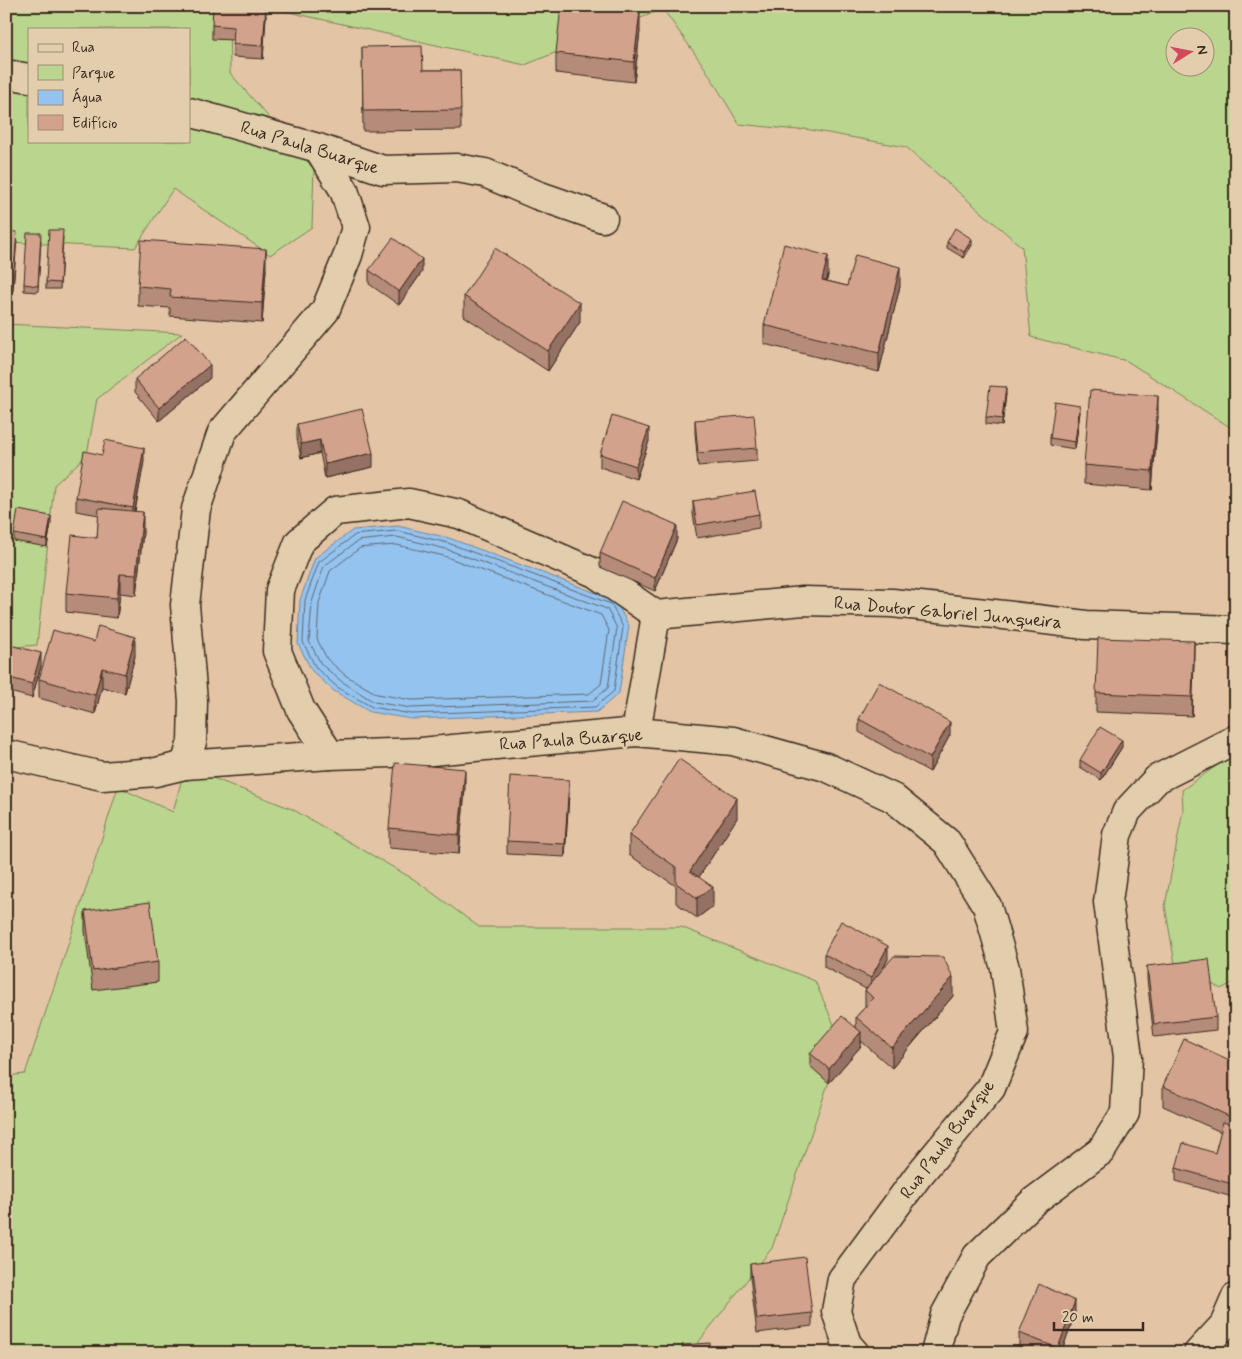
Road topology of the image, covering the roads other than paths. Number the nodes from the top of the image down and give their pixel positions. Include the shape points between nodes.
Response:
1 (6, 74) edge
2 (28, 78) edge
3 (190, 112) edge
4 (318, 148) junction
5 (603, 218) dead end
6 (656, 614) junction
7 (1236, 630) edge
8 (636, 732) junction
9 (1236, 739) edge
10 (6, 754) edge
11 (330, 755) junction
12 (185, 765) junction
13 (1236, 1297) edge
14 (855, 1353) edge
15 (935, 1353) edge
16 (1198, 1353) edge

1 - 2 street
3 - 4 street, Rua Paula Buarque
4 - 5 street, Rua Paula Buarque via 383,170 457,168 485,173
4 - 12 street via 344,190 356,227 325,311 222,432 196,509 185,605 194,701 192,742
6 - 7 street, Rua Doutor Gabriel Junqueira via 803,601 892,603 1086,625
6 - 8 street
6 - 11 street via 595,573 459,514 409,504 335,512 299,542 280,590 277,651 300,710
8 - 11 street, Rua Paula Buarque via 421,752
8 - 14 street, Rua Paula Buarque via 733,741 826,767 893,798 947,842 987,906 1005,968 1014,1032 991,1088 918,1176 842,1279 836,1310 847,1344
9 - 15 street via 1157,780 1127,811 1117,835 1108,902 1128,1057 1125,1113 1101,1151 1034,1202 978,1256 945,1315
10 - 12 street, Rua Paula Buarque via 102,776 156,772
11 - 12 street, Rua Paula Buarque
13 - 16 street via 1224,1325

